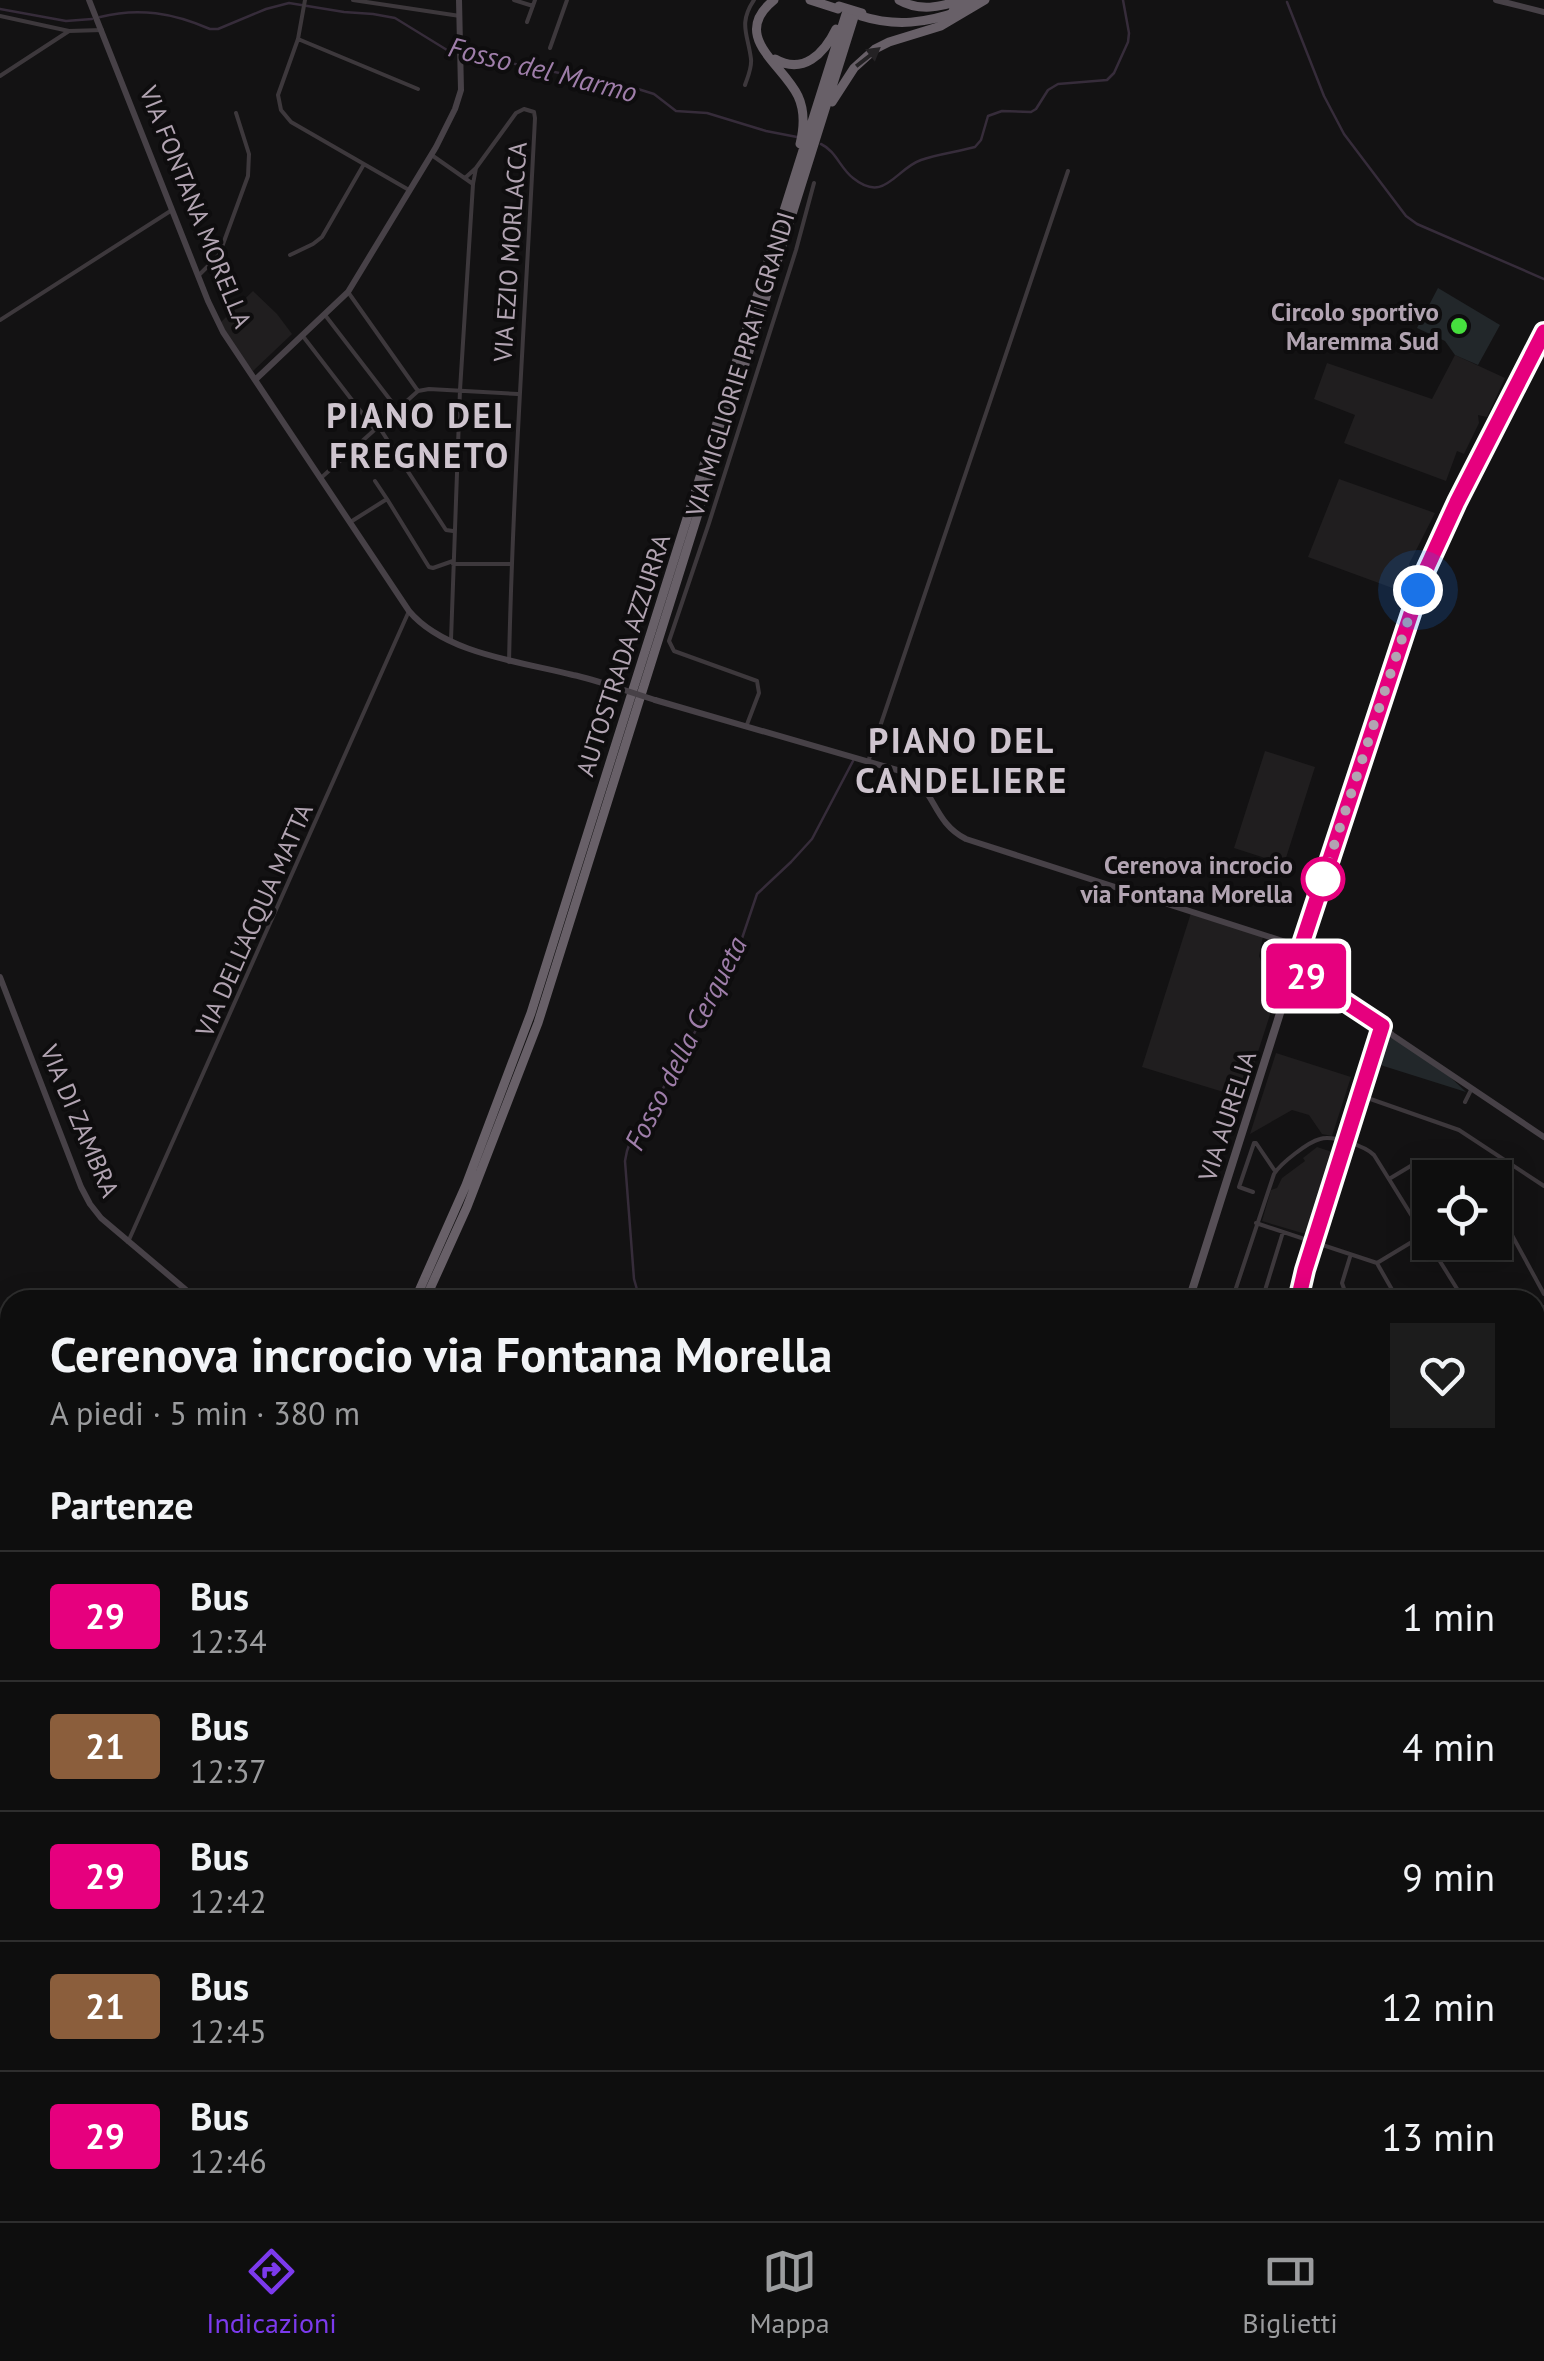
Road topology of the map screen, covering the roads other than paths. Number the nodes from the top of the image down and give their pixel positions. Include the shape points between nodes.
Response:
1 (89, 0) edge
2 (305, 0) edge
3 (353, 0) edge
4 (459, 0) edge
5 (514, 0) edge
6 (567, 0) edge
7 (754, 0) edge
8 (777, 0) edge
9 (810, 0) edge
10 (820, 0) edge
11 (899, 0) edge
12 (962, 0) edge
13 (1496, 0) edge
14 (978, 2) edge
15 (534, 3) edge
16 (849, 8) edge
17 (1544, 12) edge
18 (0, 16) edge
19 (460, 16) junction
20 (527, 22) dead end
21 (100, 27) junction
22 (69, 31) junction
23 (298, 39) junction
24 (550, 48) dead end
25 (0, 76) edge
26 (745, 84) dead end
27 (418, 89) dead end
28 (236, 112) dead end
29 (810, 141) junction
30 (432, 155) junction
31 (364, 164) junction
32 (476, 168) junction
33 (1068, 171) dead end
34 (465, 178) junction
35 (814, 183) dead end
36 (473, 184) junction
37 (409, 190) junction
38 (172, 210) junction
39 (789, 211) junction
40 (290, 255) dead end
41 (198, 276) junction
42 (348, 292) junction
43 (325, 315) junction
44 (0, 320) edge
45 (1544, 332) edge
46 (302, 334) junction
47 (254, 380) junction
48 (418, 390) junction
49 (460, 390) junction
50 (518, 394) junction
51 (398, 410) junction
52 (377, 429) junction
53 (322, 477) junction
54 (375, 480) dead end
55 (387, 500) junction
56 (352, 522) junction
57 (454, 531) junction
58 (453, 562) junction
59 (511, 564) junction
60 (410, 610) junction
61 (451, 640) junction
62 (509, 662) junction
63 (746, 726) junction
64 (868, 762) junction
65 (1301, 947) junction
66 (1294, 968) junction
67 (0, 978) edge
68 (2, 989) edge
69 (1369, 1018) junction
70 (1382, 1026) junction
71 (1392, 1033) junction
72 (1375, 1044) junction
73 (1472, 1088) junction
74 (1359, 1095) junction
75 (1465, 1102) dead end
76 (1544, 1137) edge
77 (1344, 1142) junction
78 (1503, 1160) edge
79 (1412, 1165) edge
80 (1512, 1166) edge
81 (1276, 1171) junction
82 (1390, 1179) junction
83 (1544, 1186) edge
84 (1253, 1192) dead end
85 (1412, 1215) edge
86 (1256, 1223) junction
87 (1283, 1232) junction
88 (1512, 1235) edge
89 (1412, 1241) edge
90 (128, 1242) junction
91 (1312, 1242) junction
92 (1351, 1255) junction
93 (1440, 1260) edge
94 (1377, 1263) junction
95 (186, 1290) edge
96 (419, 1290) edge
97 (430, 1290) edge
98 (1192, 1290) edge
99 (1235, 1290) edge
100 (1265, 1290) edge
101 (1300, 1290) edge
102 (1344, 1290) edge
103 (1392, 1290) edge
104 (1458, 1290) edge
105 (1542, 1290) edge

1 - 21 street, VIA FONTANA MORELLA
2 - 23 street
3 - 19 street
4 - 19 street
5 - 15 street
6 - 24 street
7 - 26 street via 745,23 751,62
8 - 16 highway via 760,36 770,55 787,65 819,55
8 - 29 highway via 760,17 758,36 797,93
9 - 16 highway
10 - 16 highway
11 - 12 highway via 924,8
13 - 17 street
14 - 16 highway via 918,23 890,23
29 -> 14 highway via 866,56
15 - 20 street
16 - 29 highway
18 - 22 street
19 - 30 street via 459,98
21 - 22 street
21 - 38 street, VIA FONTANA MORELLA
22 - 25 street
23 - 27 street
23 - 31 street via 279,90 283,114
28 - 41 street via 248,176 220,256
29 - 39 highway via 800,200
29 - 39 highway via 786,192
30 - 34 street
30 - 37 street
31 - 37 street
31 - 40 street via 322,236
32 - 34 street
32 - 36 street
32 - 50 street, VIA EZIO MORLACCA via 517,112 534,112
33 - 64 street
34 - 36 street
35 - 63 street, VIA MIGLIORIE PRATI GRANDI via 669,641 675,652 757,681 759,694
36 - 49 street
37 - 42 street
38 - 41 street, VIA FONTANA MORELLA
38 - 44 street
39 - 96 highway, AUTOSTRADA AZZURRA via 527,1025
39 - 97 highway, AUTOSTRADA AZZURRA via 538,1023
41 - 47 street, VIA FONTANA MORELLA
42 - 43 street
42 - 48 street
43 - 46 street
43 - 51 street
45 - 65 main road, VIA AURELIA via 1424,574
46 - 47 street
46 - 52 street
47 - 53 street, VIA FONTANA MORELLA
48 - 49 street
48 - 51 street
49 - 50 street
49 - 57 street
50 - 59 street, VIA EZIO MORLACCA
51 - 52 street
52 - 53 street
52 - 57 street via 446,530
53 - 56 street, VIA FONTANA MORELLA
54 - 55 street
55 - 56 street
55 - 58 street via 429,567
56 - 60 street, VIA FONTANA MORELLA
57 - 58 street
58 - 59 street
58 - 61 street
59 - 62 street, VIA EZIO MORLACCA
60 - 61 street, VIA FONTANA MORELLA
60 - 90 street, VIA DELL'ACQUA MATTA
61 - 62 street, VIA FONTANA MORELLA
62 - 63 street, VIA FONTANA MORELLA, bridge
63 - 64 street, VIA FONTANA MORELLA
64 - 65 street, VIA FONTANA MORELLA via 919,780 946,826 966,839
65 - 66 main road, VIA AURELIA
66 - 69 street
66 - 98 main road, VIA AURELIA
67 - 68 street, VIA DI ZAMBRA
68 - 90 street, VIA DI ZAMBRA via 84,1193
69 - 70 street
69 - 72 street
70 - 71 street
70 - 72 street
71 - 72 street
71 - 73 street
72 - 74 street
73 - 75 street
73 - 76 street
74 - 77 street
74 - 78 street via 1459,1130
77 - 81 street via 1319,1139
77 - 82 street via 1370,1150
77 - 91 street
79 - 82 street
80 - 83 street
81 - 84 street via 1254,1143 1238,1187
81 - 86 street
82 - 85 street
86 - 87 street
86 - 99 street
87 - 91 street
87 - 100 street
88 - 105 street
89 - 94 street
90 - 95 street, VIA DI ZAMBRA
91 - 92 street
91 - 101 street
92 - 94 street
92 - 102 street
93 - 104 street
94 - 103 street

